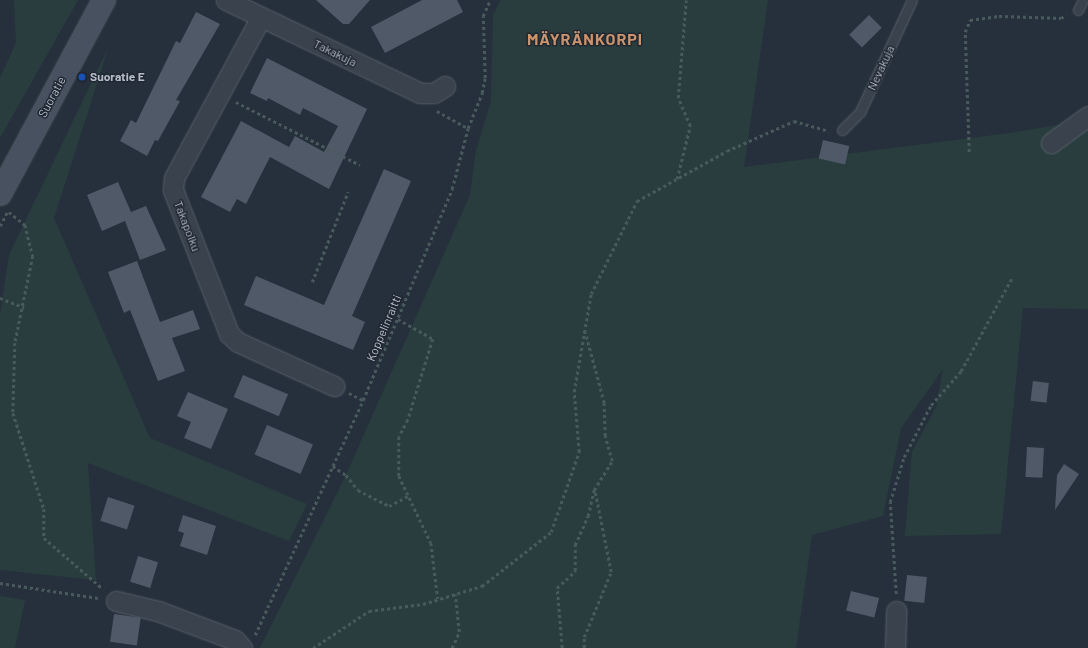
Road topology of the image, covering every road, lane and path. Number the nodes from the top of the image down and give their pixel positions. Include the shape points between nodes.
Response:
1 (104, 0) edge
2 (226, 0) edge
3 (490, 0) edge
4 (686, 0) edge
5 (912, 0) edge
6 (1084, 0) edge
7 (1078, 10) joint
8 (261, 17) junction
9 (445, 86) dead end
10 (420, 93) junction
11 (220, 94) junction
12 (1088, 116) edge
13 (468, 128) junction
14 (842, 130) joint
15 (1051, 143) dead end
16 (969, 152) dead end
17 (360, 165) dead end
18 (677, 179) junction
19 (348, 192) dead end
20 (4, 203) edge
21 (1013, 276) dead end
22 (312, 282) dead end
23 (0, 298) edge
24 (24, 308) junction
25 (398, 319) junction
26 (585, 332) junction
27 (334, 386) dead end
28 (333, 466) junction
29 (594, 490) junction
30 (408, 496) junction
31 (0, 583) edge
32 (455, 594) junction
33 (438, 599) junction
34 (116, 601) junction
35 (896, 611) joint
36 (247, 643) edge
37 (313, 648) edge
38 (452, 648) edge
39 (562, 648) edge
40 (584, 648) edge
41 (895, 648) edge

1 - 20 street, Suoratie
2 - 8 street, Takakuja
3 - 13 path, Koppelinraitti via 483,16 485,78 480,102
4 - 18 path via 678,98 690,126
5 - 14 lane, Nevakuja via 860,112
6 - 7 lane
7 - 16 path via 1061,18 999,16 970,20 965,32
8 - 10 street, Takakuja
8 - 11 street, Takapolku
9 - 10 street via 434,93
10 - 13 path via 438,112
11 - 17 path
11 - 27 street, Takapolku via 174,178 173,190 225,328 238,342
12 - 15 street
13 - 25 path, Koppelinraitti via 452,189
14 - 18 path via 826,131 794,121 727,151
18 - 26 path via 637,201 591,294
19 - 22 path
20 - 24 path via 26,225 33,256
21 - 35 path via 961,371 931,405 904,457 890,502
23 - 24 path
24 - 34 path via 15,342 13,413 44,509 44,538
25 - 28 path, Koppelinraitti
25 - 30 path via 433,339 408,420 399,437 399,476
26 - 29 path via 604,403 606,436 612,461
26 - 32 path via 574,392 579,452 551,532 482,586
28 - 30 path via 346,475 358,490 389,506
28 - 36 path, Koppelinraitti
29 - 39 path via 588,516 575,545 575,571 557,588
29 - 40 path via 611,572 584,637
30 - 33 path via 430,543
31 - 34 path
32 - 33 path
32 - 38 path via 459,632
33 - 37 path via 369,611
34 - 36 street via 165,614
35 - 41 street

